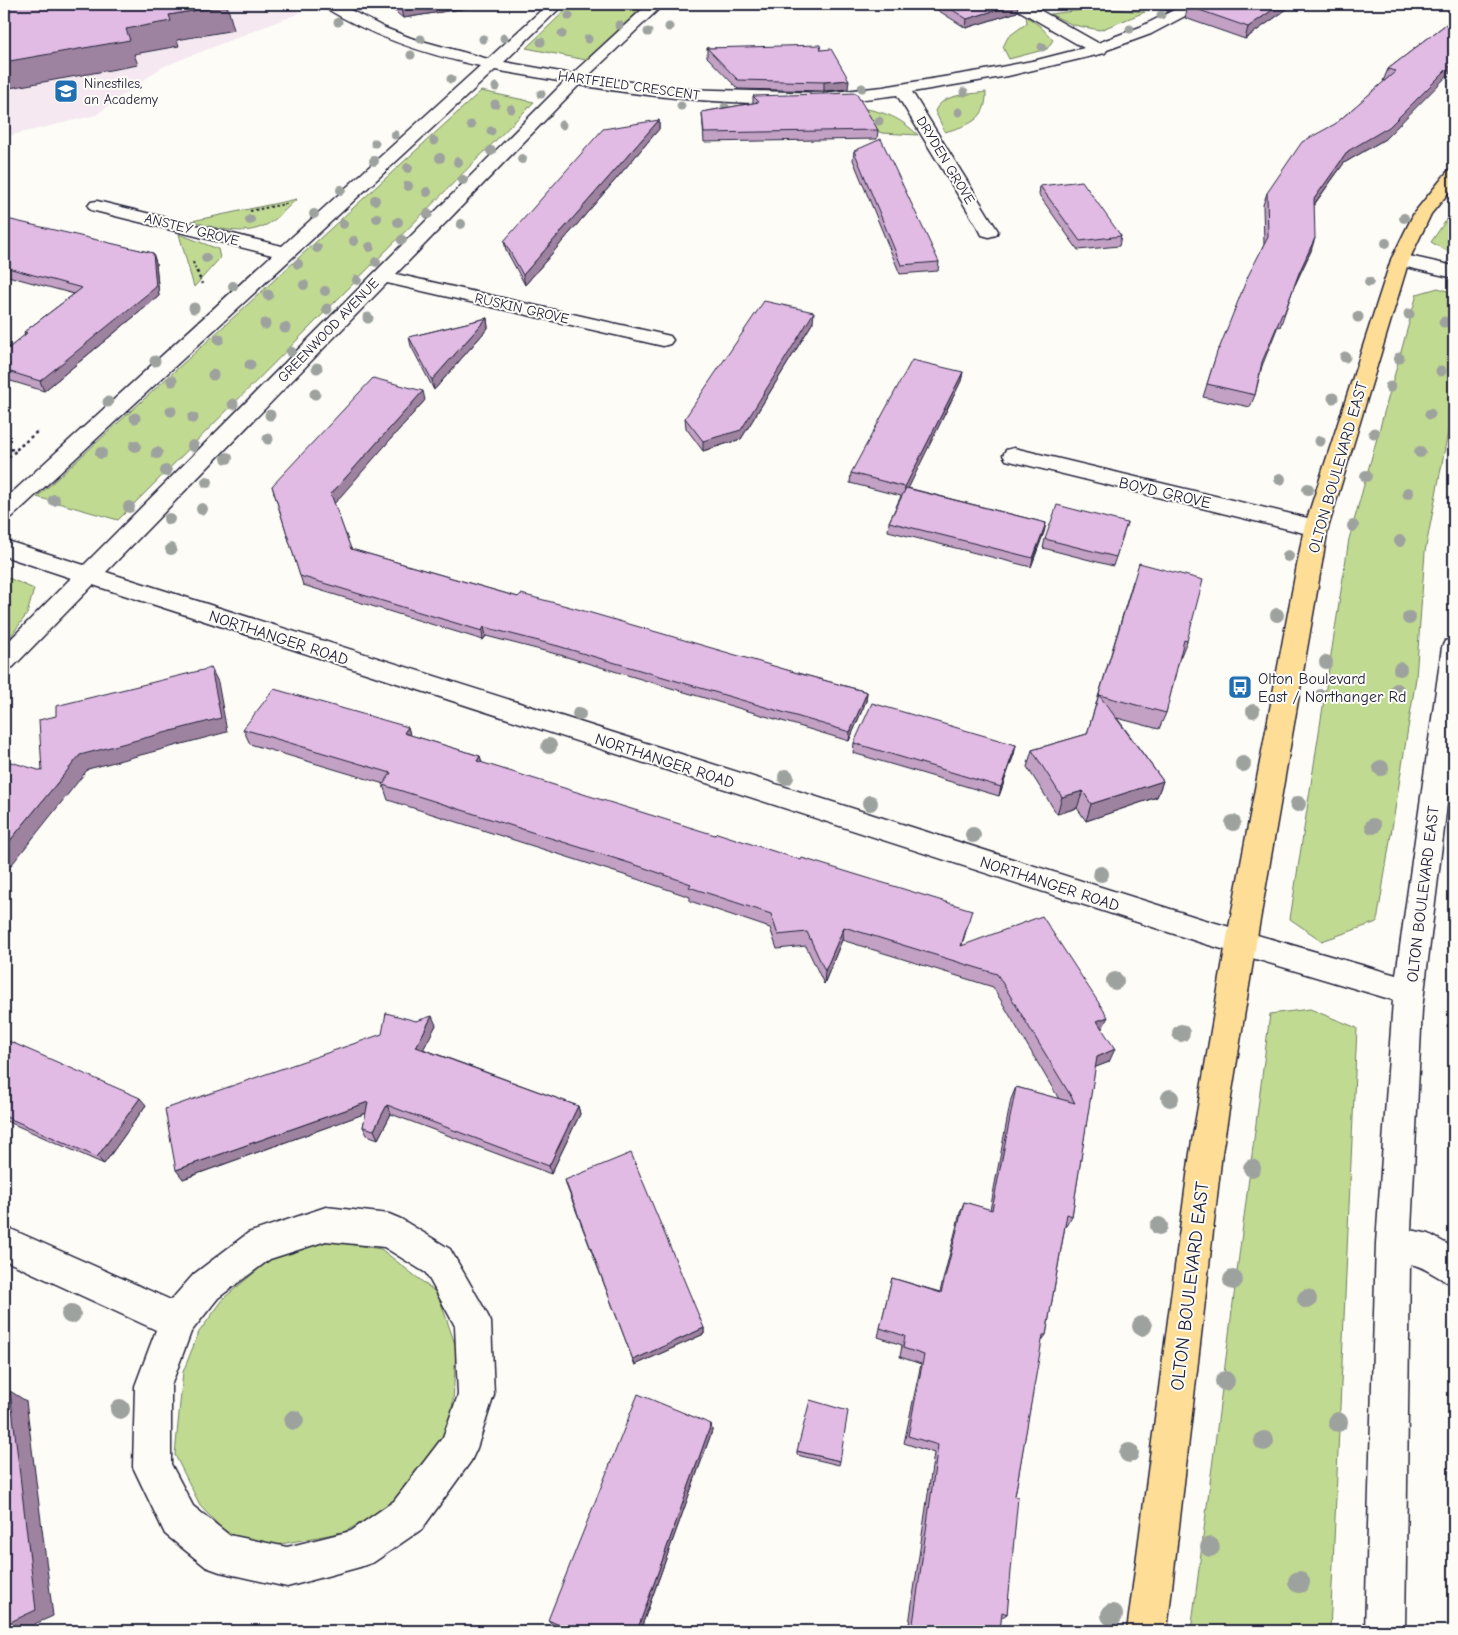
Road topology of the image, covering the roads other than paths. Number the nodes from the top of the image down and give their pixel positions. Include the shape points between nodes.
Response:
1 (328, 4) edge
2 (557, 4) edge
3 (656, 4) edge
4 (1018, 4) edge
5 (1197, 4) edge
6 (1099, 50) junction
7 (492, 64) junction
8 (576, 80) junction
9 (902, 90) junction
10 (1454, 175) edge
11 (97, 206) dead end
12 (988, 231) dead end
13 (286, 253) junction
14 (1400, 260) junction
15 (1454, 272) edge
16 (381, 276) junction
17 (663, 340) dead end
18 (1014, 455) dead end
19 (4, 512) edge
20 (1316, 528) junction
21 (4, 548) edge
22 (89, 575) junction
23 (1454, 647) edge
24 (4, 660) edge
25 (1240, 943) junction
26 (1409, 992) junction
27 (1394, 1242) junction
28 (4, 1243) edge
29 (1454, 1268) edge
30 (177, 1321) junction
31 (1147, 1631) edge
32 (1385, 1631) edge

1 - 7 street, HARTFIELD CRESCENT via 407,42
2 - 7 street
3 - 8 street, GREENWOOD AVENUE
4 - 6 street
5 - 6 street, HARTFIELD CRESCENT via 1176,17
6 - 9 street, HARTFIELD CRESCENT via 1018,70
7 - 8 street, HARTFIELD CRESCENT
7 - 13 street
8 - 9 street, HARTFIELD CRESCENT via 712,96 822,98
8 - 16 street, GREENWOOD AVENUE
9 - 12 street, DRYDEN GROVE
10 - 14 main road, OLTON BOULEVARD EAST via 1423,213
11 - 13 street, ANSTEY GROVE
13 - 19 street
14 - 15 street
14 - 20 main road, OLTON BOULEVARD EAST
16 - 17 street, RUSKIN GROVE
16 - 22 street, GREENWOOD AVENUE
18 - 20 street, BOYD GROVE
20 - 25 main road, OLTON BOULEVARD EAST
21 - 22 street, NORTHANGER ROAD
22 - 24 street, GREENWOOD AVENUE
22 - 25 street, NORTHANGER ROAD
23 - 26 street, OLTON BOULEVARD EAST
25 - 26 street, OLTON BOULEVARD EAST
25 - 31 main road, OLTON BOULEVARD EAST via 1206,1153
26 - 27 street, OLTON BOULEVARD EAST
27 - 29 street via 1428,1251
27 - 32 street, OLTON BOULEVARD EAST
28 - 30 street
30 - 30 street via 206,1286 260,1245 326,1224 389,1231 438,1261 473,1322 476,1395 458,1448 408,1515 360,1548 287,1568 220,1553 179,1520 152,1467 153,1386

